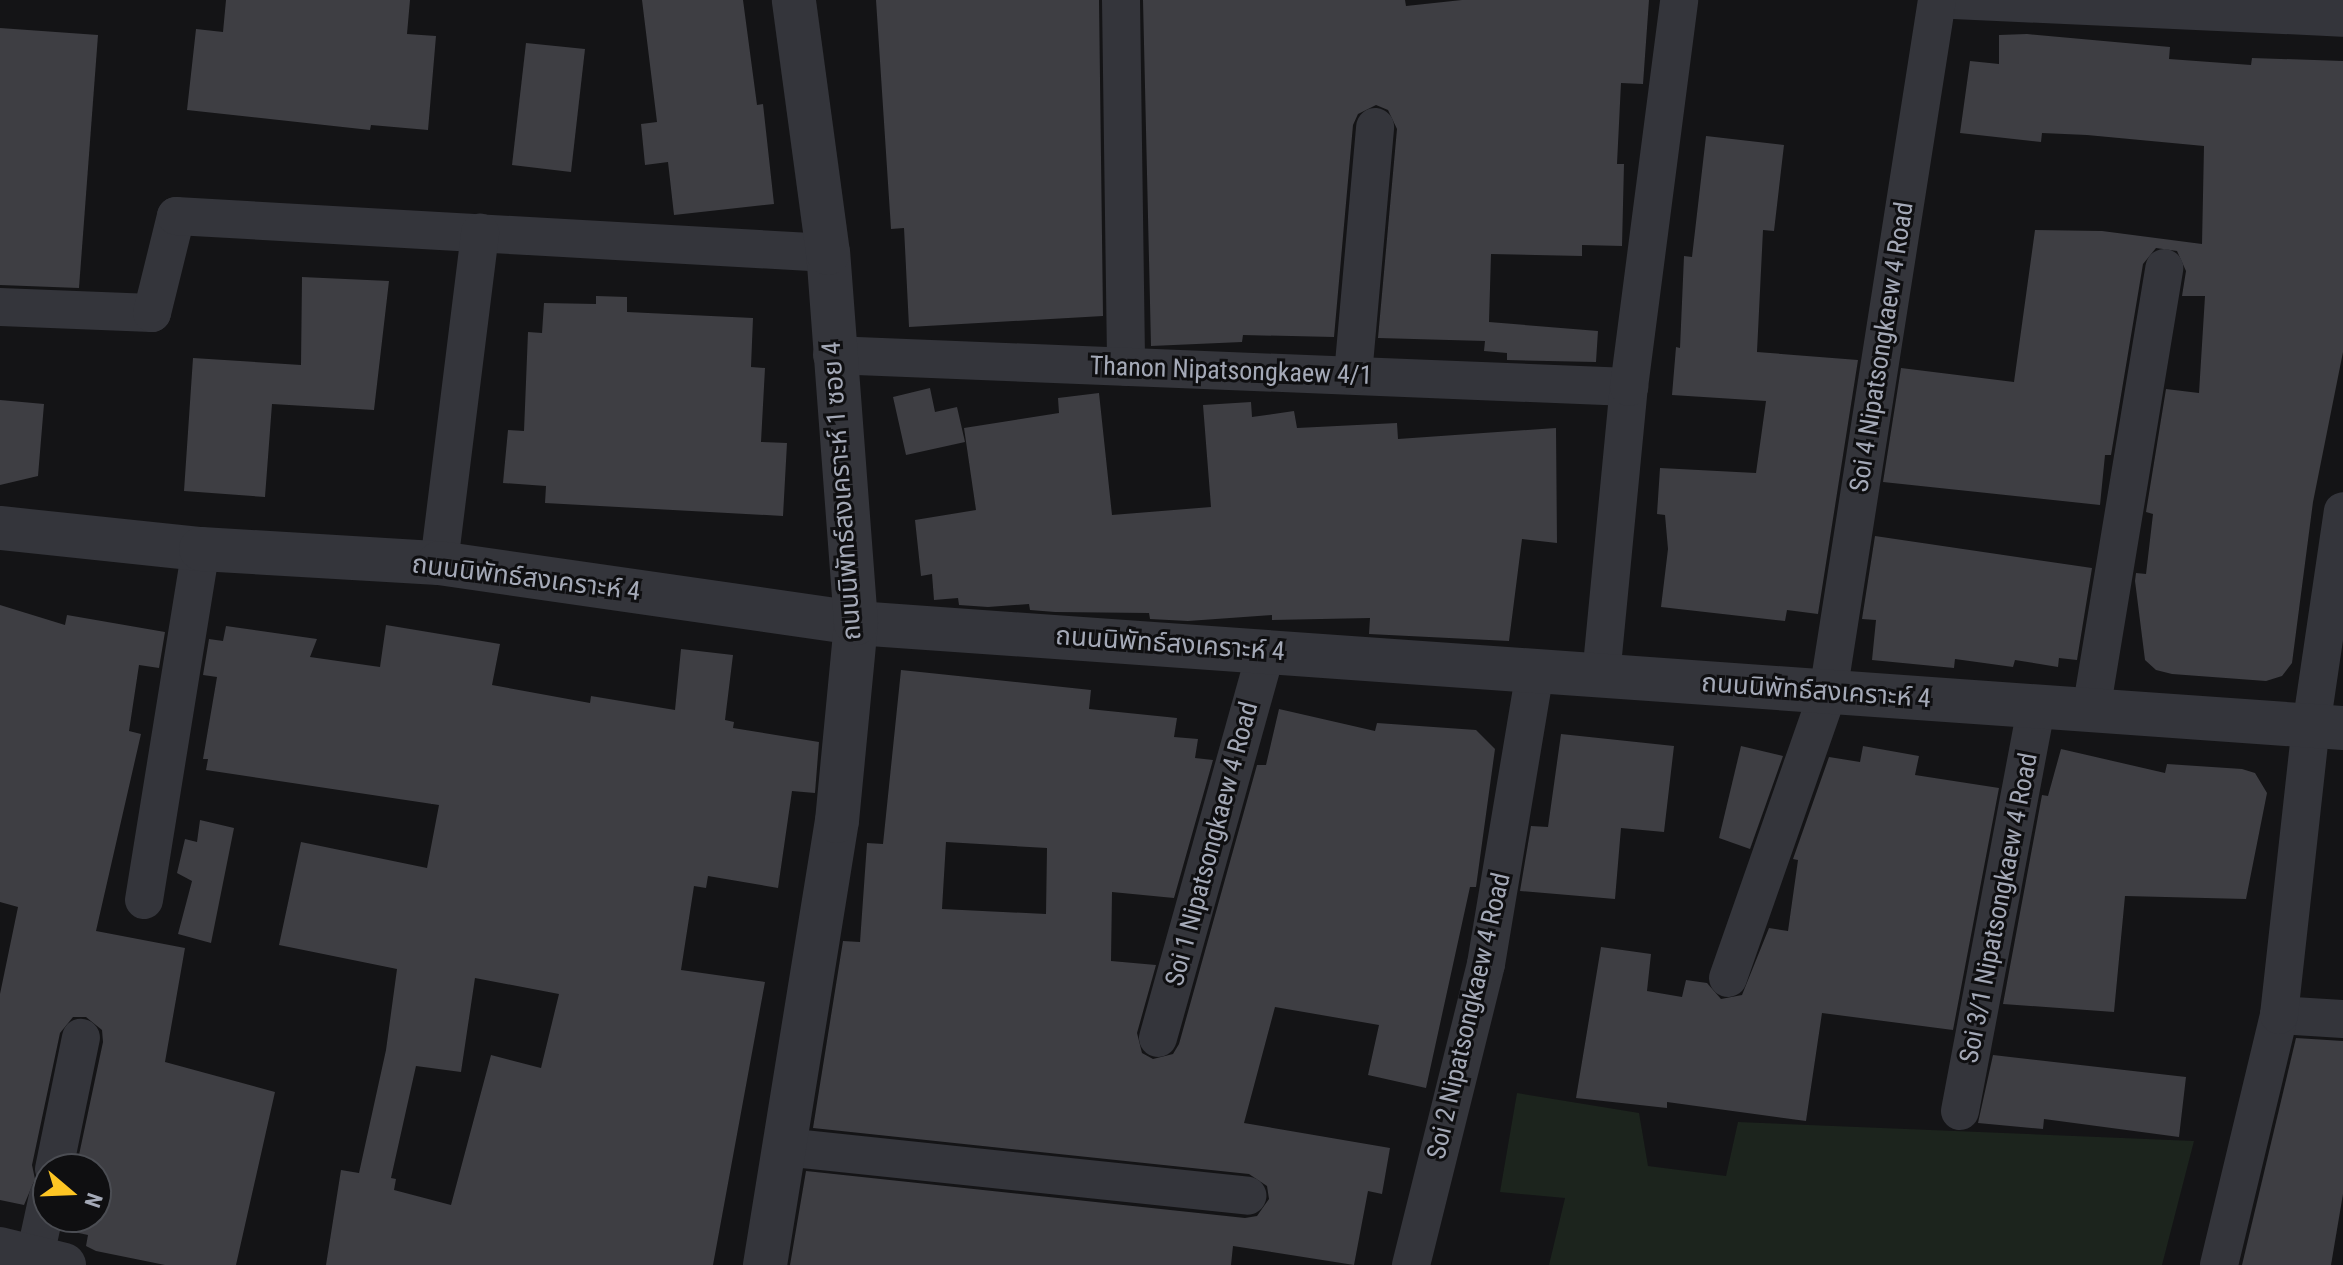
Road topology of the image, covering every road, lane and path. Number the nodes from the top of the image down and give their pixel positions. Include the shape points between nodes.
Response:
1 (794, 0) edge
2 (1121, 0) edge
3 (1679, 0) edge
4 (1937, 0) edge
5 (1954, 0) edge
6 (2343, 18) edge
7 (1375, 127) dead end
8 (480, 233) junction
9 (828, 253) junction
10 (2164, 268) dead end
11 (0, 307) edge
12 (832, 355) junction
13 (1126, 367) junction
14 (1353, 375) junction
15 (1629, 387) junction
16 (2343, 511) edge
17 (0, 528) edge
18 (201, 549) junction
19 (439, 563) junction
20 (856, 623) junction
21 (1266, 650) junction
22 (1535, 671) junction
23 (1601, 676) junction
24 (1828, 693) junction
25 (2037, 705) junction
26 (2091, 711) junction
27 (2327, 728) edge
28 (144, 900) dead end
29 (1728, 978) dead end
30 (2279, 1015) junction
31 (2343, 1019) edge
32 (81, 1038) dead end
33 (1158, 1038) dead end
34 (1960, 1111) dead end
35 (784, 1147) junction
36 (57, 1153) edge
37 (1247, 1196) dead end
38 (39, 1233) edge
39 (33, 1259) edge
40 (765, 1265) edge
41 (1411, 1265) edge
42 (2219, 1265) edge

1 - 9 street, ถนนนิพัทธ์สงเคราะห์ 1 ซอย 4
2 - 13 street
3 - 15 street
4 - 24 street, Soi 4 Nipatsongkaew 4 Road
5 - 6 street
7 - 14 street
8 - 9 street
8 - 11 street via 176,216 152,313
8 - 19 street
9 - 12 street, ถนนนิพัทธ์สงเคราะห์ 1 ซอย 4
10 - 26 street
12 - 13 street, Thanon Nipatsongkaew 4/1
12 - 20 street, ถนนนิพัทธ์สงเคราะห์ 1 ซอย 4
13 - 14 street, Thanon Nipatsongkaew 4/1
14 - 15 street, Thanon Nipatsongkaew 4/1
15 - 23 street
16 - 27 street
17 - 18 street, ถนนนิพัทธ์สงเคราะห์ 4
18 - 19 street, ถนนนิพัทธ์สงเคราะห์ 4
18 - 28 street
19 - 20 street, ถนนนิพัทธ์สงเคราะห์ 4
20 - 21 street, ถนนนิพัทธ์สงเคราะห์ 4
20 - 35 street, ถนนนิพัทธ์สงเคราะห์ 1 ซอย 4 via 837,821
21 - 22 street, ถนนนิพัทธ์สงเคราะห์ 4
21 - 33 street, Soi 1 Nipatsongkaew 4 Road
22 - 23 street, ถนนนิพัทธ์สงเคราะห์ 4
22 - 41 street, Soi 2 Nipatsongkaew 4 Road via 1486,964
23 - 24 street, ถนนนิพัทธ์สงเคราะห์ 4
24 - 25 street, ถนนนิพัทธ์สงเคราะห์ 4
24 - 29 street, Soi 4 Nipatsongkaew 4 Road
25 - 26 street, ถนนนิพัทธ์สงเคราะห์ 4
25 - 34 street, Soi 3/1 Nipatsongkaew 4 Road
26 - 27 street, ถนนนิพัทธ์สงเคราะห์ 4
27 - 30 street
30 - 31 street
30 - 42 street
32 - 36 street
35 - 37 street
35 - 40 street, ถนนนิพัทธ์สงเคราะห์ 1 ซอย 4
38 - 39 street

